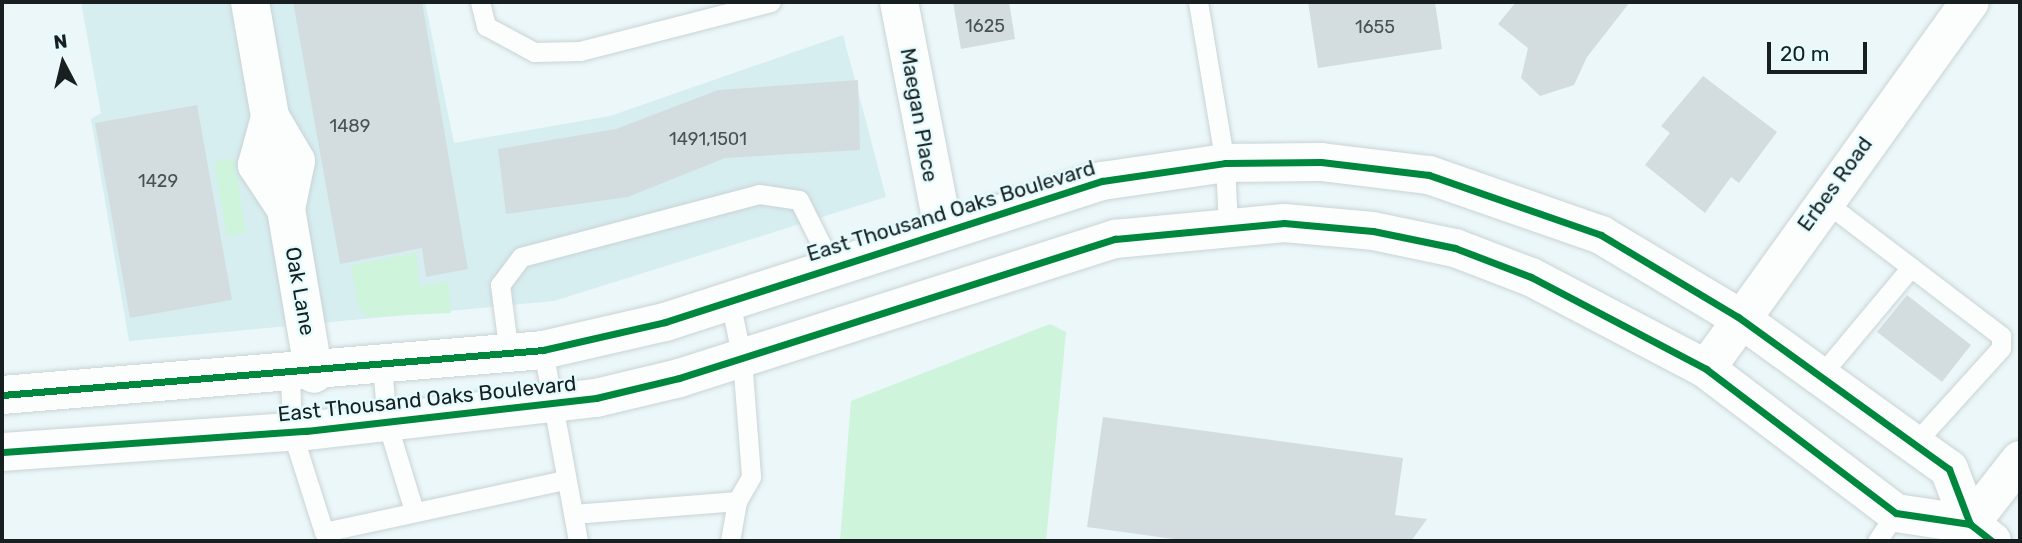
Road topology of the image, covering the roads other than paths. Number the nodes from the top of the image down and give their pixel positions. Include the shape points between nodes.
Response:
1 (250, 2) edge
2 (480, 2) edge
3 (771, 2) edge
4 (899, 2) edge
5 (1198, 2) edge
6 (1970, 2) edge
7 (1225, 163) junction
8 (1824, 201) junction
9 (1228, 226) junction
10 (943, 228) junction
11 (832, 266) junction
12 (1911, 267) junction
13 (730, 301) junction
14 (1738, 317) junction
15 (526, 352) junction
16 (742, 359) junction
17 (382, 366) junction
18 (1706, 369) junction
19 (302, 375) junction
20 (1820, 376) junction
21 (2, 395) edge
22 (552, 406) junction
23 (387, 423) junction
24 (292, 432) junction
25 (1914, 444) junction
26 (2, 452) edge
27 (2020, 460) edge
28 (565, 480) junction
29 (737, 500) junction
30 (414, 511) junction
31 (573, 514) junction
32 (1887, 527) edge
33 (1981, 533) edge
34 (323, 537) edge
35 (578, 541) edge
36 (730, 541) edge

1 - 19 main road, Oak Lane via 270,117 257,165 286,209
2 - 3 lane via 486,26 534,51 580,51
4 - 10 main road, Maegan Place
5 - 7 lane
6 - 8 main road, Erbes Road
7 - 9 lane
7 - 10 main road, East Thousand Oaks Boulevard via 1102,181
7 - 14 main road, East Thousand Oaks Boulevard via 1321,162 1429,175 1601,235
8 - 12 lane
8 - 14 main road, Erbes Road
9 - 16 main road, East Thousand Oaks Boulevard via 1115,239 1057,254
9 - 18 main road, East Thousand Oaks Boulevard via 1373,231 1455,248 1531,277
10 - 11 main road, East Thousand Oaks Boulevard
11 - 13 main road, East Thousand Oaks Boulevard
11 - 15 lane via 799,200 759,194 521,257 500,285
12 - 20 lane
12 - 25 lane via 2003,341
13 - 15 main road, East Thousand Oaks Boulevard
13 - 16 lane
14 - 18 main road, Erbes Road
14 - 20 main road, East Thousand Oaks Boulevard
15 - 17 main road, East Thousand Oaks Boulevard
15 - 22 lane
16 - 22 main road, East Thousand Oaks Boulevard
16 - 29 lane via 751,477
17 - 19 main road, East Thousand Oaks Boulevard
17 - 23 lane
18 - 32 main road, East Thousand Oaks Boulevard
19 - 21 main road, East Thousand Oaks Boulevard
19 - 24 lane
20 - 25 main road, East Thousand Oaks Boulevard
22 - 23 main road, East Thousand Oaks Boulevard
22 - 28 lane
23 - 24 main road, East Thousand Oaks Boulevard
23 - 30 lane
24 - 26 main road, East Thousand Oaks Boulevard
24 - 34 lane
25 - 33 main road, East Thousand Oaks Boulevard via 1949,469
27 - 33 main road
28 - 30 lane
28 - 31 lane
29 - 31 lane
29 - 36 lane
30 - 34 lane
31 - 35 lane
32 - 33 main road, East Thousand Oaks Boulevard

